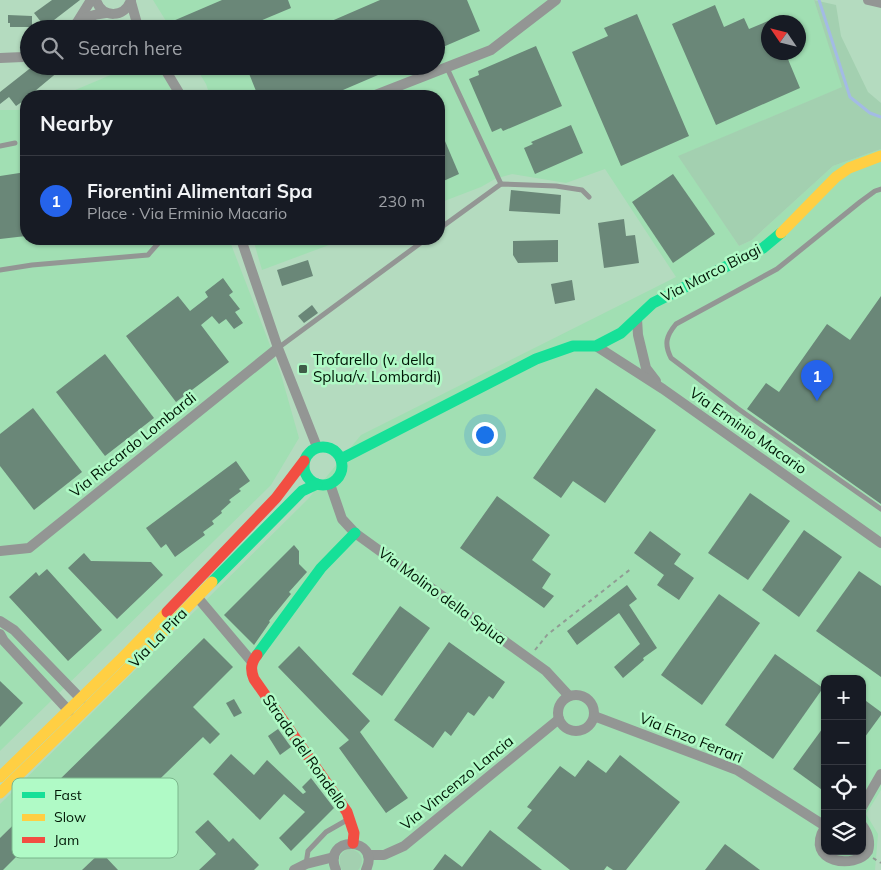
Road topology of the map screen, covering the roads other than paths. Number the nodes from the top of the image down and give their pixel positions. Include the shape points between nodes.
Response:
1 (91, 0) edge
2 (96, 0) edge
3 (556, 0) edge
4 (868, 0) edge
5 (131, 1) edge
6 (881, 3) edge
7 (106, 13) junction
8 (118, 14) junction
9 (83, 20) edge
10 (87, 20) edge
11 (127, 20) edge
12 (136, 20) edge
13 (20, 56) edge
14 (0, 58) edge
15 (447, 67) joint
16 (168, 75) edge
17 (426, 75) edge
18 (177, 90) edge
19 (388, 90) edge
20 (15, 143) dead end
21 (0, 146) edge
22 (881, 156) edge
23 (500, 184) junction
24 (881, 189) edge
25 (589, 197) dead end
26 (445, 225) edge
27 (157, 245) edge
28 (243, 245) edge
29 (418, 245) edge
30 (0, 270) edge
31 (637, 319) junction
32 (596, 346) junction
33 (278, 348) junction
34 (663, 390) junction
35 (317, 447) junction
36 (341, 459) junction
37 (304, 460) junction
38 (317, 484) junction
39 (330, 484) junction
40 (881, 509) edge
41 (355, 533) junction
42 (881, 543) edge
43 (0, 551) edge
44 (198, 598) junction
45 (0, 621) edge
46 (0, 634) edge
47 (38, 655) junction
48 (252, 662) junction
49 (27, 666) junction
50 (569, 696) junction
51 (81, 699) junction
52 (68, 711) junction
53 (594, 716) junction
54 (560, 719) junction
55 (881, 774) edge
56 (0, 777) edge
57 (16, 778) edge
58 (12, 782) edge
59 (0, 793) edge
60 (866, 800) edge
61 (350, 818) junction
62 (821, 823) edge
63 (866, 833) edge
64 (821, 834) edge
65 (353, 844) junction
66 (821, 852) edge
67 (866, 854) edge
68 (368, 855) junction
69 (822, 855) edge
70 (865, 855) edge
71 (334, 857) junction
72 (306, 864) junction
73 (846, 869) edge
74 (294, 870) edge
75 (336, 870) edge
76 (366, 870) edge

1 - 9 street
2 - 7 street
3 - 15 street via 490,50
4 - 6 street
5 - 8 street
5 - 12 street
7 - 8 street
7 - 10 street via 95,13
8 - 11 street
13 - 14 street
15 - 23 lane
16 - 18 street
17 - 19 street
20 - 21 lane
22 - 31 street, Via Marco Biagi via 849,168 836,177 763,248 653,302
23 - 25 lane via 556,186 582,190
23 - 26 lane
24 - 40 lane via 777,269 676,324 666,341 671,358
27 - 30 lane via 148,256
28 - 33 street
29 - 33 lane
31 - 32 street, Via Marco Biagi via 621,333
31 - 34 street via 646,368
32 - 34 street, Via Erminio Macario
32 - 36 street, Via Marco Biagi via 573,346 536,359
33 - 35 street
33 - 43 street, Via Riccardo Lombardi via 29,548
34 - 42 street, Via Erminio Macario
35 - 36 street via 334,450
35 - 37 street
36 - 39 street via 339,476
37 - 38 street via 307,478
37 - 51 street, Via La Pira via 276,498
38 - 39 street
38 - 44 street, Via La Pira via 302,491
39 - 41 street, Via Molino della Splua via 342,519
41 - 48 street via 322,568
41 - 50 street, Via Molino della Splua via 546,671
44 - 48 street, Strada del Rondello
44 - 57 street, Via La Pira
45 - 47 street via 14,630
46 - 49 street
47 - 49 street
47 - 51 street
48 - 61 street, Strada del Rondello via 254,679
49 - 52 street
50 - 53 street, Via Molino della Splua via 589,700
50 - 54 street via 561,704
51 - 52 street, Via La Pira
52 - 56 street, Via La Pira
53 - 54 street via 588,726 578,730 567,728
53 - 62 street, Via Enzo Ferrari via 738,770
54 - 68 street, Via Vincenzo Lancia via 404,846 384,854
55 - 60 street
58 - 59 street, Via La Pira
61 - 65 street, Strada del Rondello
61 - 72 lane via 326,832 308,851
63 - 67 street via 869,839
64 - 66 street
65 - 68 street via 362,847
65 - 71 street via 343,845
68 - 76 street
69 - 73 street via 830,864
70 - 73 street
71 - 72 street
71 - 75 street
72 - 74 street

